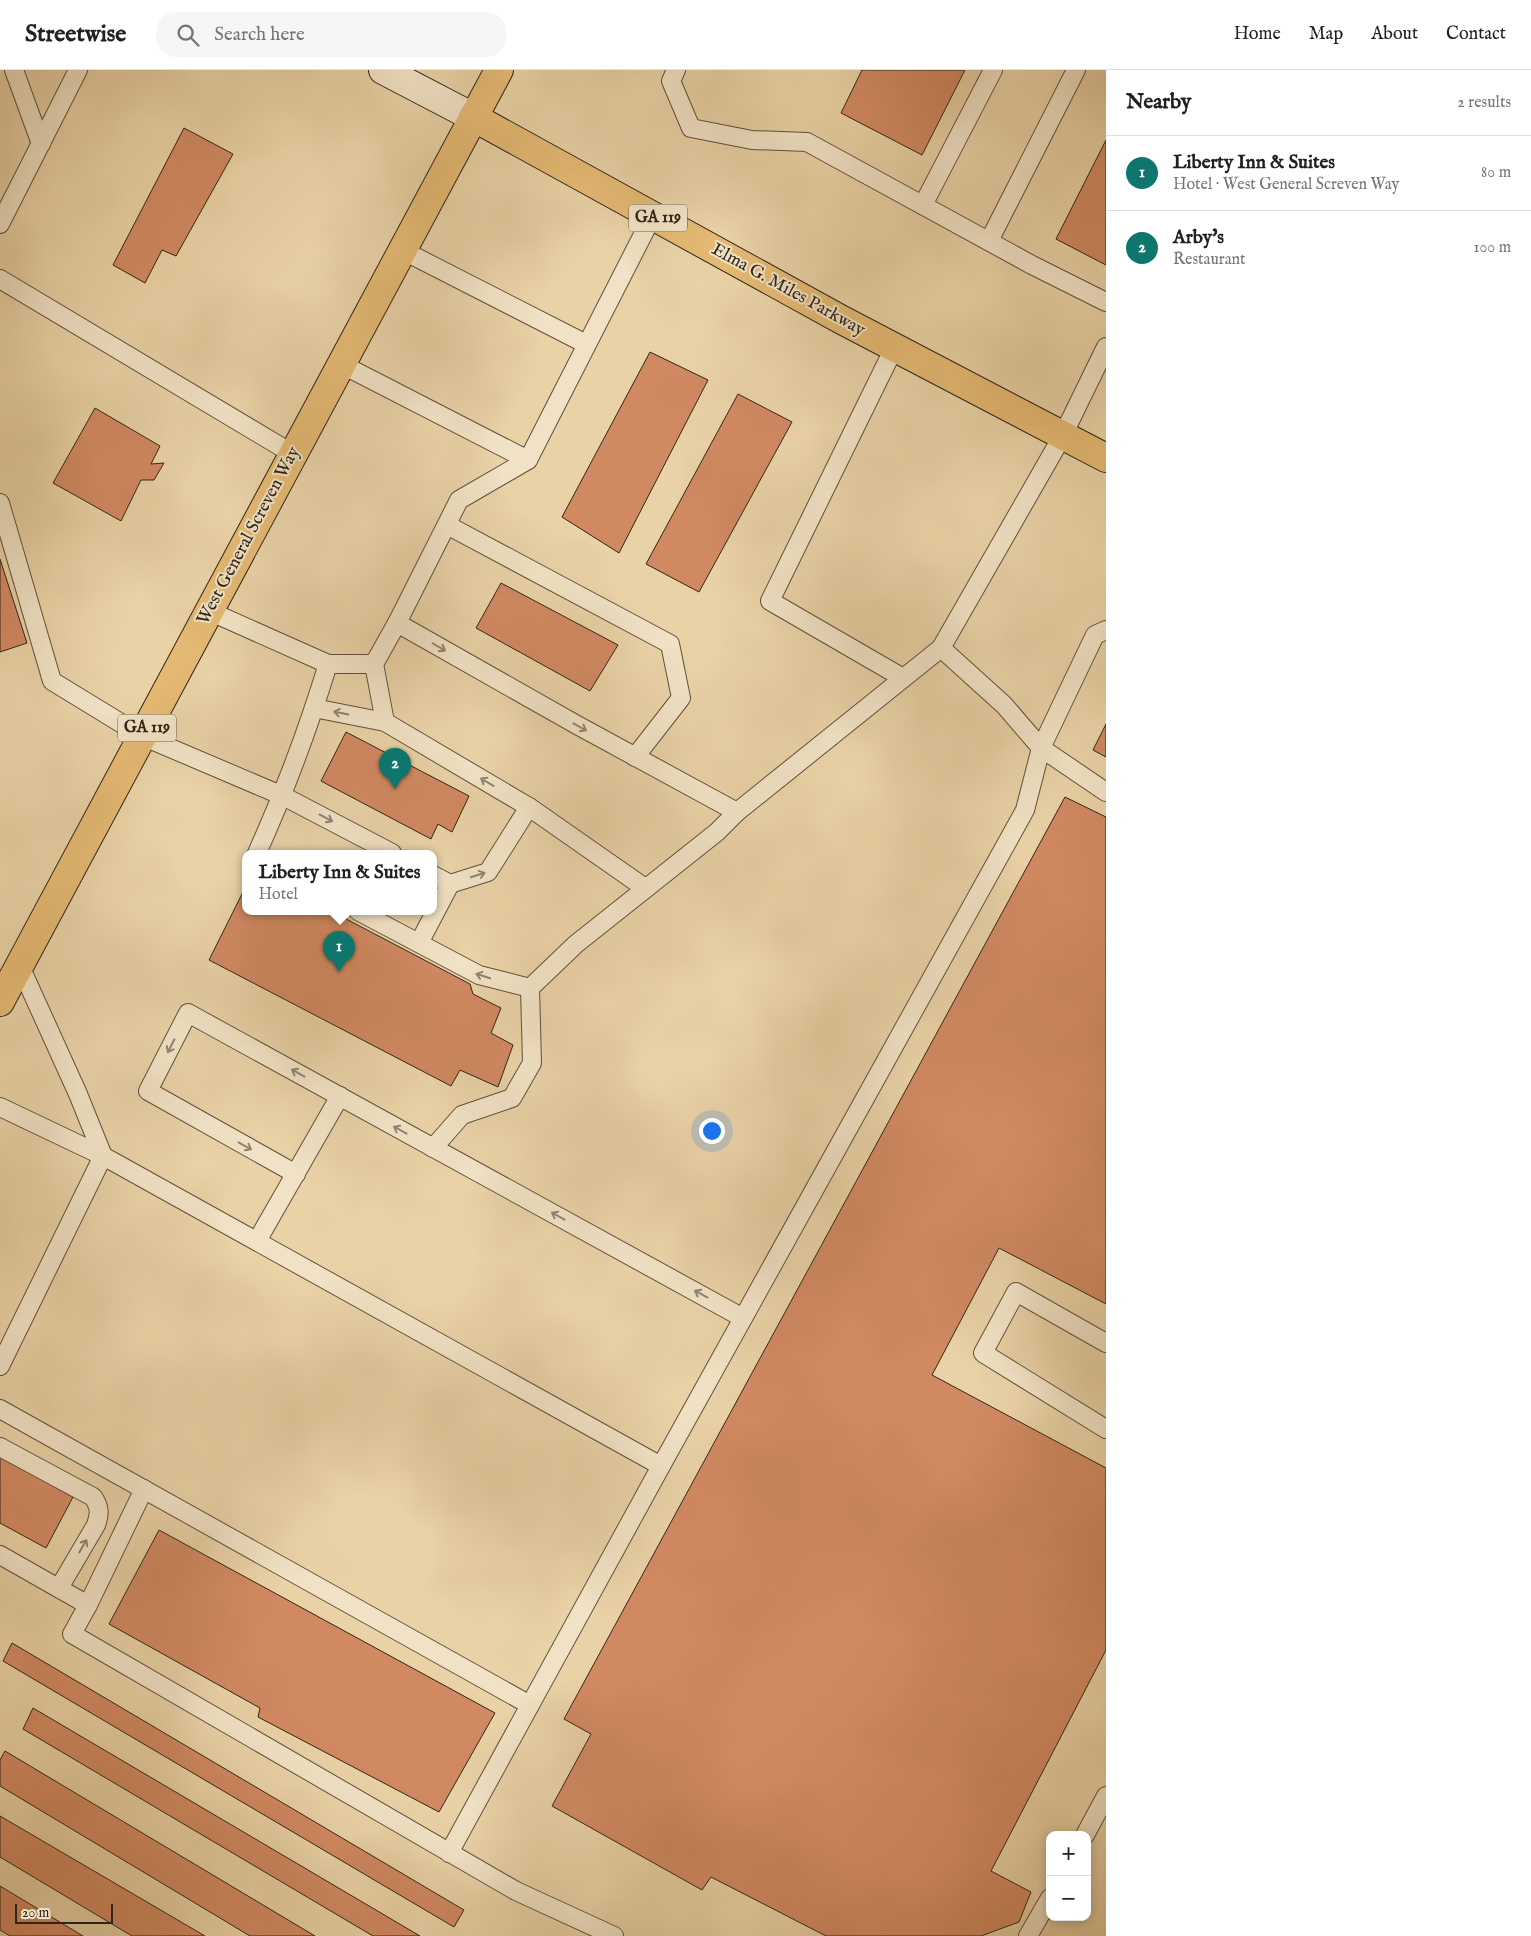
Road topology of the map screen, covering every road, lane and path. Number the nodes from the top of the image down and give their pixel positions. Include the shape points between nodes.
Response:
1 (14, 70) edge
2 (78, 70) edge
3 (383, 70) edge
4 (499, 70) edge
5 (676, 70) edge
6 (993, 70) edge
7 (1076, 70) edge
8 (473, 117) junction
9 (41, 144) junction
10 (922, 204) junction
11 (653, 215) junction
12 (0, 224) edge
13 (989, 241) junction
14 (402, 250) junction
15 (0, 279) edge
16 (1106, 302) edge
17 (586, 344) junction
18 (895, 346) junction
19 (1106, 347) edge
20 (341, 364) junction
21 (1062, 435) junction
22 (293, 454) junction
23 (1106, 458) edge
24 (528, 460) junction
25 (0, 502) edge
26 (447, 525) junction
27 (209, 611) junction
28 (397, 623) junction
29 (1106, 630) edge
30 (941, 648) junction
31 (328, 664) junction
32 (374, 664) junction
33 (903, 678) junction
34 (314, 708) junction
35 (385, 722) junction
36 (142, 736) junction
37 (1041, 748) junction
38 (635, 757) junction
39 (1106, 792) edge
40 (283, 796) junction
41 (528, 807) junction
42 (737, 812) junction
43 (258, 850) edge
44 (386, 850) edge
45 (437, 877) edge
46 (450, 884) junction
47 (645, 888) junction
48 (437, 910) edge
49 (366, 915) edge
50 (434, 915) edge
51 (420, 943) junction
52 (20, 966) junction
53 (530, 988) junction
54 (0, 1002) edge
55 (340, 1096) junction
56 (0, 1107) edge
57 (433, 1148) junction
58 (103, 1156) junction
59 (296, 1174) junction
60 (257, 1241) junction
61 (743, 1318) junction
62 (1106, 1343) edge
63 (0, 1366) edge
64 (0, 1409) edge
65 (1106, 1429) edge
66 (0, 1447) edge
67 (661, 1466) junction
68 (144, 1489) junction
69 (0, 1555) edge
70 (59, 1588) junction
71 (88, 1605) junction
72 (530, 1705) junction
73 (1106, 1796) edge
74 (1087, 1831) edge
75 (449, 1853) junction
76 (1046, 1905) edge
77 (614, 1936) edge
78 (1028, 1936) edge

1 - 9 lane
2 - 9 lane
3 - 8 street
4 - 8 main road, West General Screven Way
5 - 10 lane via 671,81 691,128 752,140 807,142
6 - 10 lane
7 - 13 lane
8 - 11 main road, Elma G. Miles Parkway / GA 119
8 - 14 main road, West General Screven Way / GA 119
9 - 12 lane
10 - 13 lane
11 - 17 lane
11 - 18 main road, Elma G. Miles Parkway / GA 119
13 - 16 lane
14 - 17 lane
14 - 20 main road, West General Screven Way / GA 119
15 - 22 lane
17 - 24 lane
18 - 21 main road, Elma G. Miles Parkway / GA 119
18 - 33 lane via 770,601
19 - 21 lane
20 - 22 main road, West General Screven Way / GA 119
20 - 24 lane
21 - 23 main road, Elma G. Miles Parkway / GA 119
21 - 30 lane
22 - 27 main road, West General Screven Way / GA 119
24 - 26 lane via 459,500
25 - 36 lane via 52,681
26 - 28 lane
26 - 38 lane via 670,644 681,698
27 - 31 lane
27 - 36 main road, West General Screven Way / GA 119
28 - 32 lane
28 -> 38 lane
29 - 37 lane via 1095,635
30 - 33 lane
30 - 37 lane via 1004,705
31 - 32 lane
31 - 34 lane
32 - 35 lane
33 - 42 lane
35 -> 34 lane
34 - 40 lane
41 -> 35 lane
36 - 40 lane
36 - 52 main road, West General Screven Way / GA 119
37 - 39 lane
37 - 61 lane via 1025,810
38 - 42 lane
40 - 43 lane
40 -> 44 lane
46 -> 41 lane via 488,872
41 - 47 lane
42 - 47 lane via 717,832
45 - 46 lane
46 - 48 lane
47 - 53 lane via 576,944
49 - 51 lane
50 - 51 lane
53 -> 51 lane via 479,975
52 - 54 main road, West General Screven Way / GA 119
52 - 58 lane
53 - 57 lane via 532,1063 512,1098 462,1115
57 -> 55 lane
55 - 59 lane
55 -> 59 lane via 188,1013 148,1091
56 - 58 lane
61 -> 57 lane
58 - 60 lane
58 - 63 lane
59 - 60 lane
60 - 67 lane
61 - 67 lane
62 - 65 lane via 1016,1292 983,1353
64 - 68 lane
70 -> 66 lane via 96,1525 100,1516 98,1505 93,1497
67 - 72 lane
68 - 71 lane
68 - 72 lane
69 - 70 lane
70 - 71 lane
71 - 75 lane via 72,1634
72 - 75 lane
73 - 74 lane
75 - 77 lane via 516,1891
76 - 78 lane

